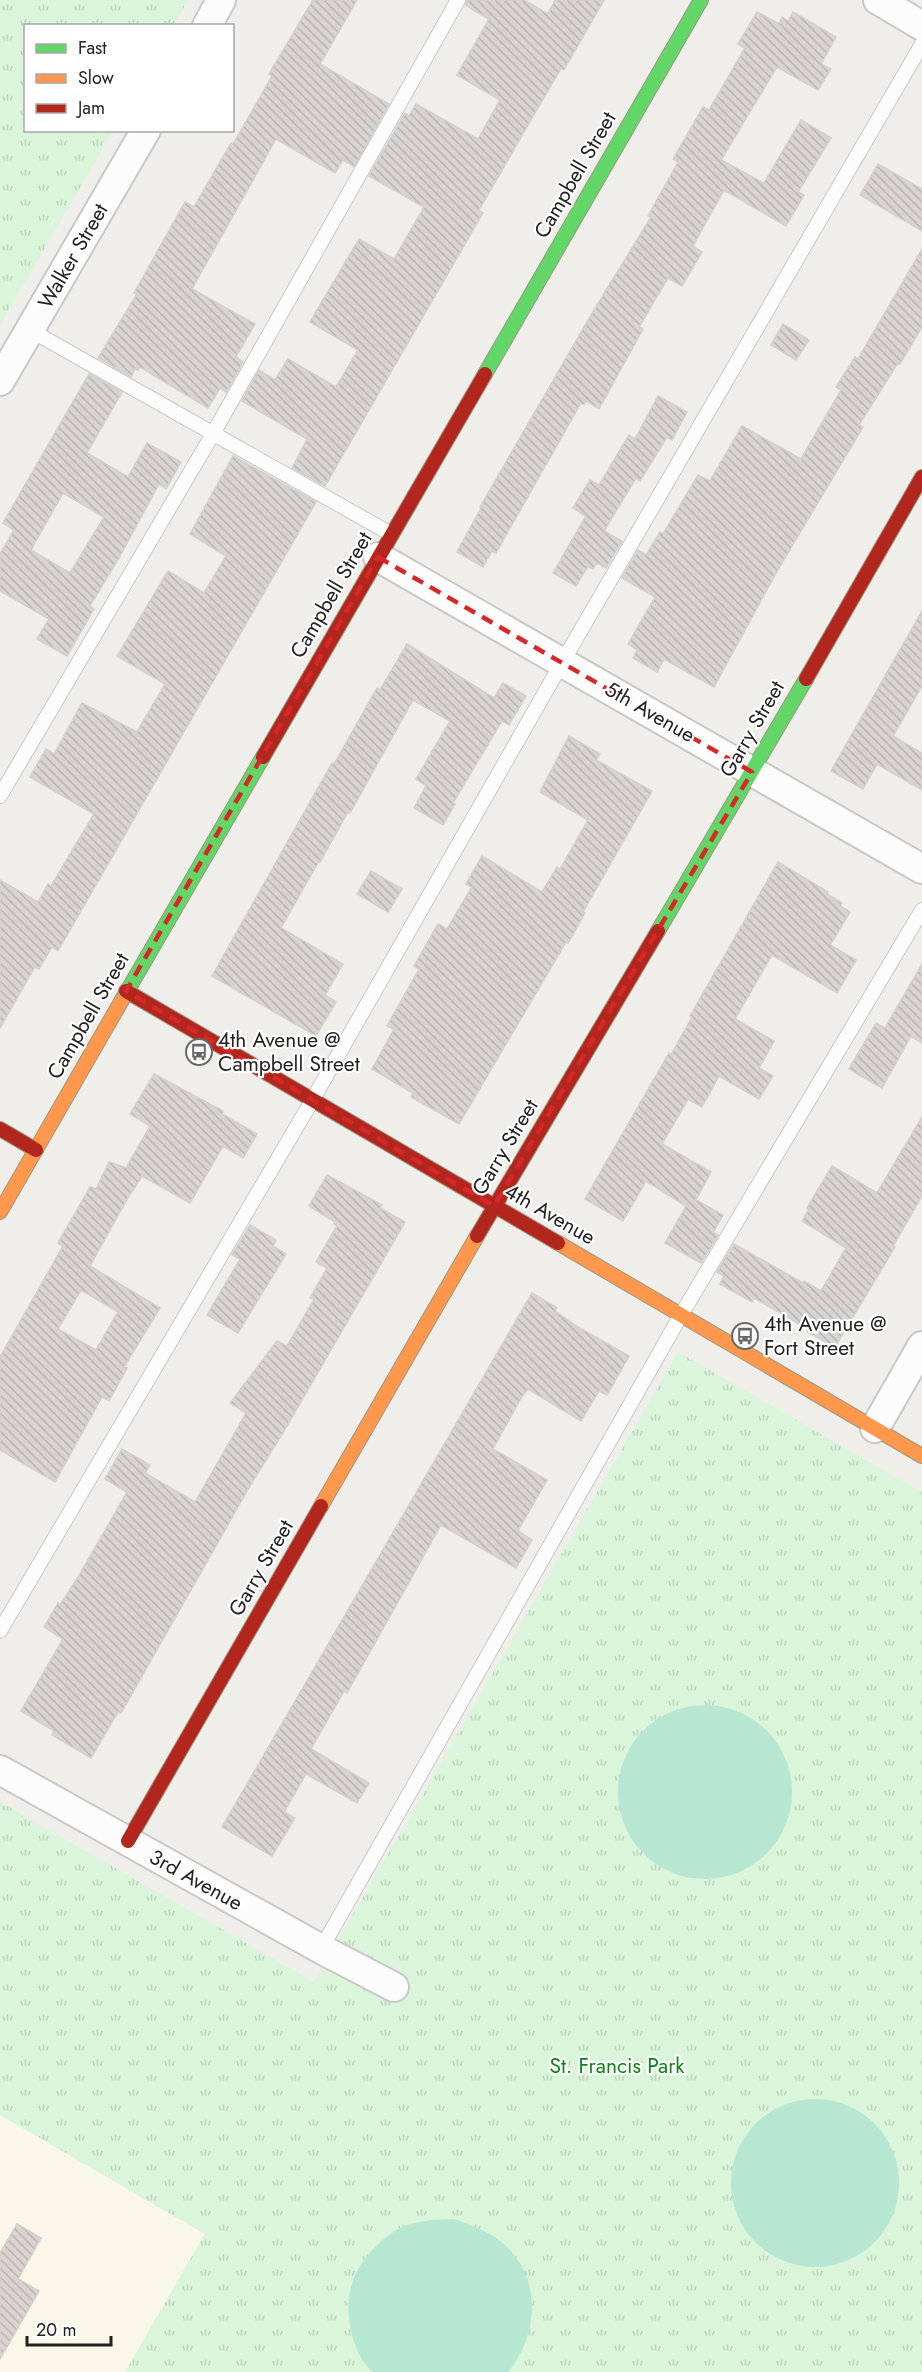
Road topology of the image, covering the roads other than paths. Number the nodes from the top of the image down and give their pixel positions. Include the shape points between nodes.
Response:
1 (221, 0) edge
2 (458, 0) edge
3 (701, 0) edge
4 (878, 0) edge
5 (208, 24) edge
6 (922, 26) edge
7 (922, 45) edge
8 (145, 132) edge
9 (30, 330) junction
10 (0, 381) edge
11 (214, 432) junction
12 (922, 477) edge
13 (385, 546) junction
14 (563, 661) junction
15 (752, 772) junction
16 (0, 796) edge
17 (922, 869) edge
18 (922, 909) edge
19 (126, 992) junction
20 (313, 1099) junction
21 (0, 1129) edge
22 (36, 1150) junction
23 (494, 1206) junction
24 (0, 1212) edge
25 (681, 1315) junction
26 (922, 1346) edge
27 (875, 1428) junction
28 (922, 1456) edge
29 (0, 1631) edge
30 (0, 1770) edge
31 (128, 1841) junction
32 (321, 1949) junction
33 (394, 1987) dead end

1 - 5 street
2 - 11 lane
3 - 13 street, Campbell Street
4 - 6 street
7 - 14 lane
8 - 9 street, Walker Street
9 - 10 street, Walker Street
9 - 11 lane
11 - 13 lane
11 - 16 lane
12 - 15 street, Garry Street
13 - 14 street, 5th Avenue
13 - 19 street, Campbell Street
14 - 15 street, 5th Avenue
14 - 20 lane
15 - 17 street, 5th Avenue
15 - 23 street, Garry Street
18 - 25 lane
19 - 20 street, 4th Avenue
19 - 22 street, Campbell Street
20 - 23 street, 4th Avenue
20 - 29 lane
21 - 22 street
22 - 24 street, Campbell Street
23 - 25 street, 4th Avenue
23 - 31 street, Garry Street
25 - 27 street, 4th Avenue
25 - 32 lane
26 - 27 street
27 - 28 street, 4th Avenue
30 - 31 street, 3rd Avenue
31 - 32 street, 3rd Avenue
32 - 33 street, 3rd Avenue

